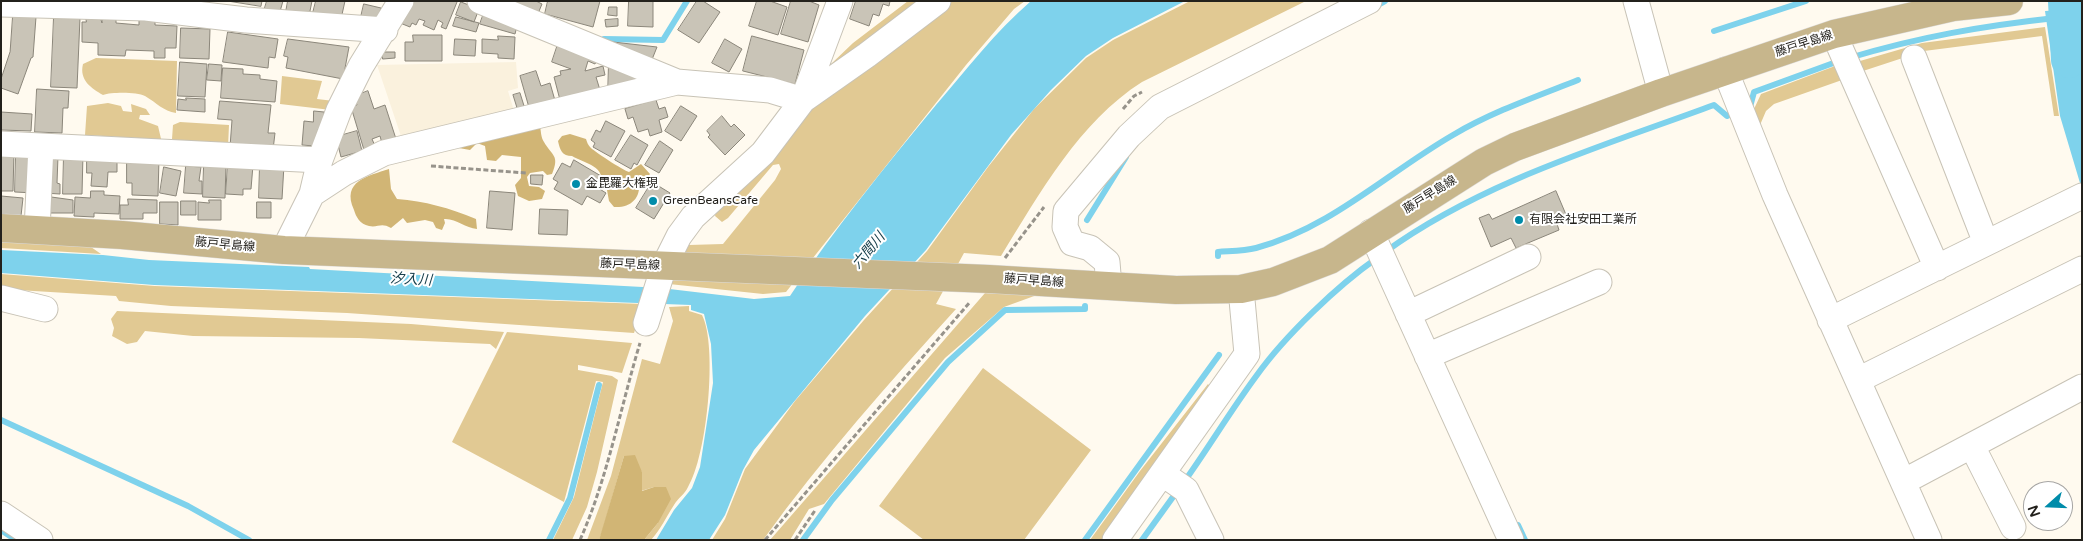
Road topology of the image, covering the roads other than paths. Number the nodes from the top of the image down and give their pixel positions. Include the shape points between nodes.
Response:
1 (401, 1) edge
2 (480, 1) edge
3 (840, 1) edge
4 (938, 1) edge
5 (1369, 1) edge
6 (1636, 1) edge
7 (2009, 1) edge
8 (2002, 2) edge
9 (1, 4) edge
10 (385, 30) junction
11 (1843, 54) junction
12 (1914, 58) dead end
13 (1725, 70) junction
14 (677, 82) junction
15 (1661, 93) junction
16 (803, 100) junction
17 (1, 144) edge
18 (41, 146) junction
19 (320, 160) junction
20 (312, 194) junction
21 (2081, 196) edge
22 (1, 228) edge
23 (37, 230) junction
24 (1986, 243) junction
25 (1377, 248) junction
26 (284, 250) junction
27 (1528, 257) dead end
28 (1937, 268) junction
29 (2082, 269) edge
30 (666, 270) junction
31 (1599, 282) dead end
32 (1109, 286) junction
33 (1241, 289) junction
34 (1, 298) edge
35 (45, 309) dead end
36 (1414, 310) junction
37 (1836, 317) junction
38 (646, 323) road end
39 (1433, 354) junction
40 (1864, 378) junction
41 (2082, 387) edge
42 (1972, 446) junction
43 (1909, 478) junction
44 (1174, 481) junction
45 (1, 514) edge
46 (2014, 527) dead end
47 (40, 540) edge
48 (1115, 540) edge
49 (1211, 540) edge
50 (1511, 540) edge
51 (1929, 540) edge

1 - 10 street
2 - 14 street
3 - 16 street
4 - 16 street
5 - 32 street via 1160,107 1129,136 1066,211 1065,227 1072,243 1090,248 1107,262
6 - 15 street
7 - 8 main road, 藤戸早島線
8 - 11 main road, 藤戸早島線 via 1953,7
9 - 10 street via 146,8 246,20
10 - 19 street via 361,66 339,110
11 - 13 main road, 藤戸早島線
11 - 28 street
12 - 24 street
13 - 15 main road, 藤戸早島線
13 - 37 street
14 - 16 street via 770,90
14 - 20 street via 384,153
15 - 25 main road, 藤戸早島線 via 1515,147 1484,162
16 - 30 street via 763,153 693,217 679,236
17 - 18 street
18 - 19 street
18 - 23 street
19 - 20 street
20 - 26 street
21 - 24 street
22 - 23 main road, 藤戸早島線
23 - 26 main road, 藤戸早島線
24 - 28 street
25 - 33 main road, 藤戸早島線
25 - 36 street
26 - 30 main road, 藤戸早島線
27 - 36 street
28 - 37 street
29 - 40 street
30 - 32 main road, 藤戸早島線 via 989,278
30 - 38 street
31 - 39 street
32 - 33 main road, 藤戸早島線 via 1185,291
33 - 44 street via 1247,354
34 - 35 street
36 - 39 street
37 - 40 street
39 - 50 street
40 - 43 street
41 - 42 street
42 - 43 street
42 - 46 street
43 - 51 street
44 - 48 street
44 - 49 street
45 - 47 street

